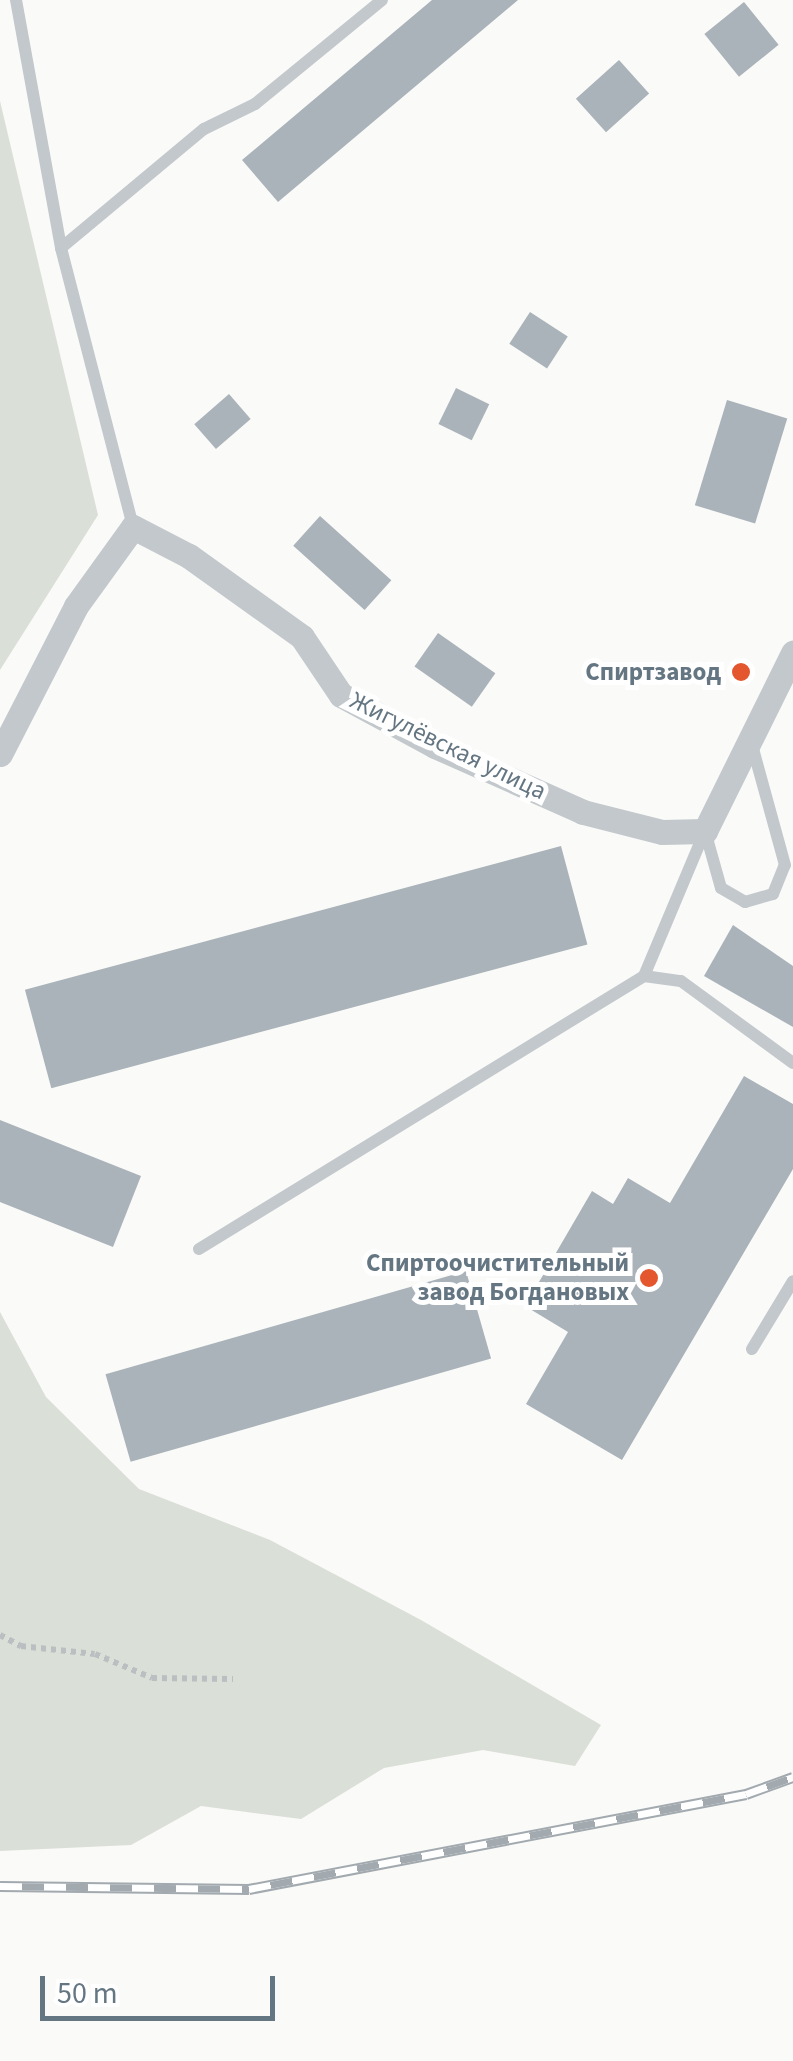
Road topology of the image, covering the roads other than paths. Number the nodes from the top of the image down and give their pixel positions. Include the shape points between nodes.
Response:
1 (16, 0) edge
2 (382, 0) edge
3 (62, 248) junction
4 (134, 526) junction
5 (793, 653) edge
6 (751, 741) junction
7 (0, 754) edge
8 (705, 831) junction
9 (644, 976) junction
10 (793, 1063) edge
11 (199, 1249) dead end
12 (793, 1281) edge
13 (752, 1350) dead end

1 - 3 lane
2 - 3 lane via 255,104 204,129
3 - 4 lane
4 - 7 street via 76,606
4 - 8 street, Жигулёвская улица via 302,637 342,695 434,746 582,812 662,832
5 - 6 street
6 - 8 street
6 - 8 lane via 785,866 774,894 745,902 720,888
8 - 9 lane
9 - 10 lane via 680,981
9 - 11 lane
12 - 13 lane

